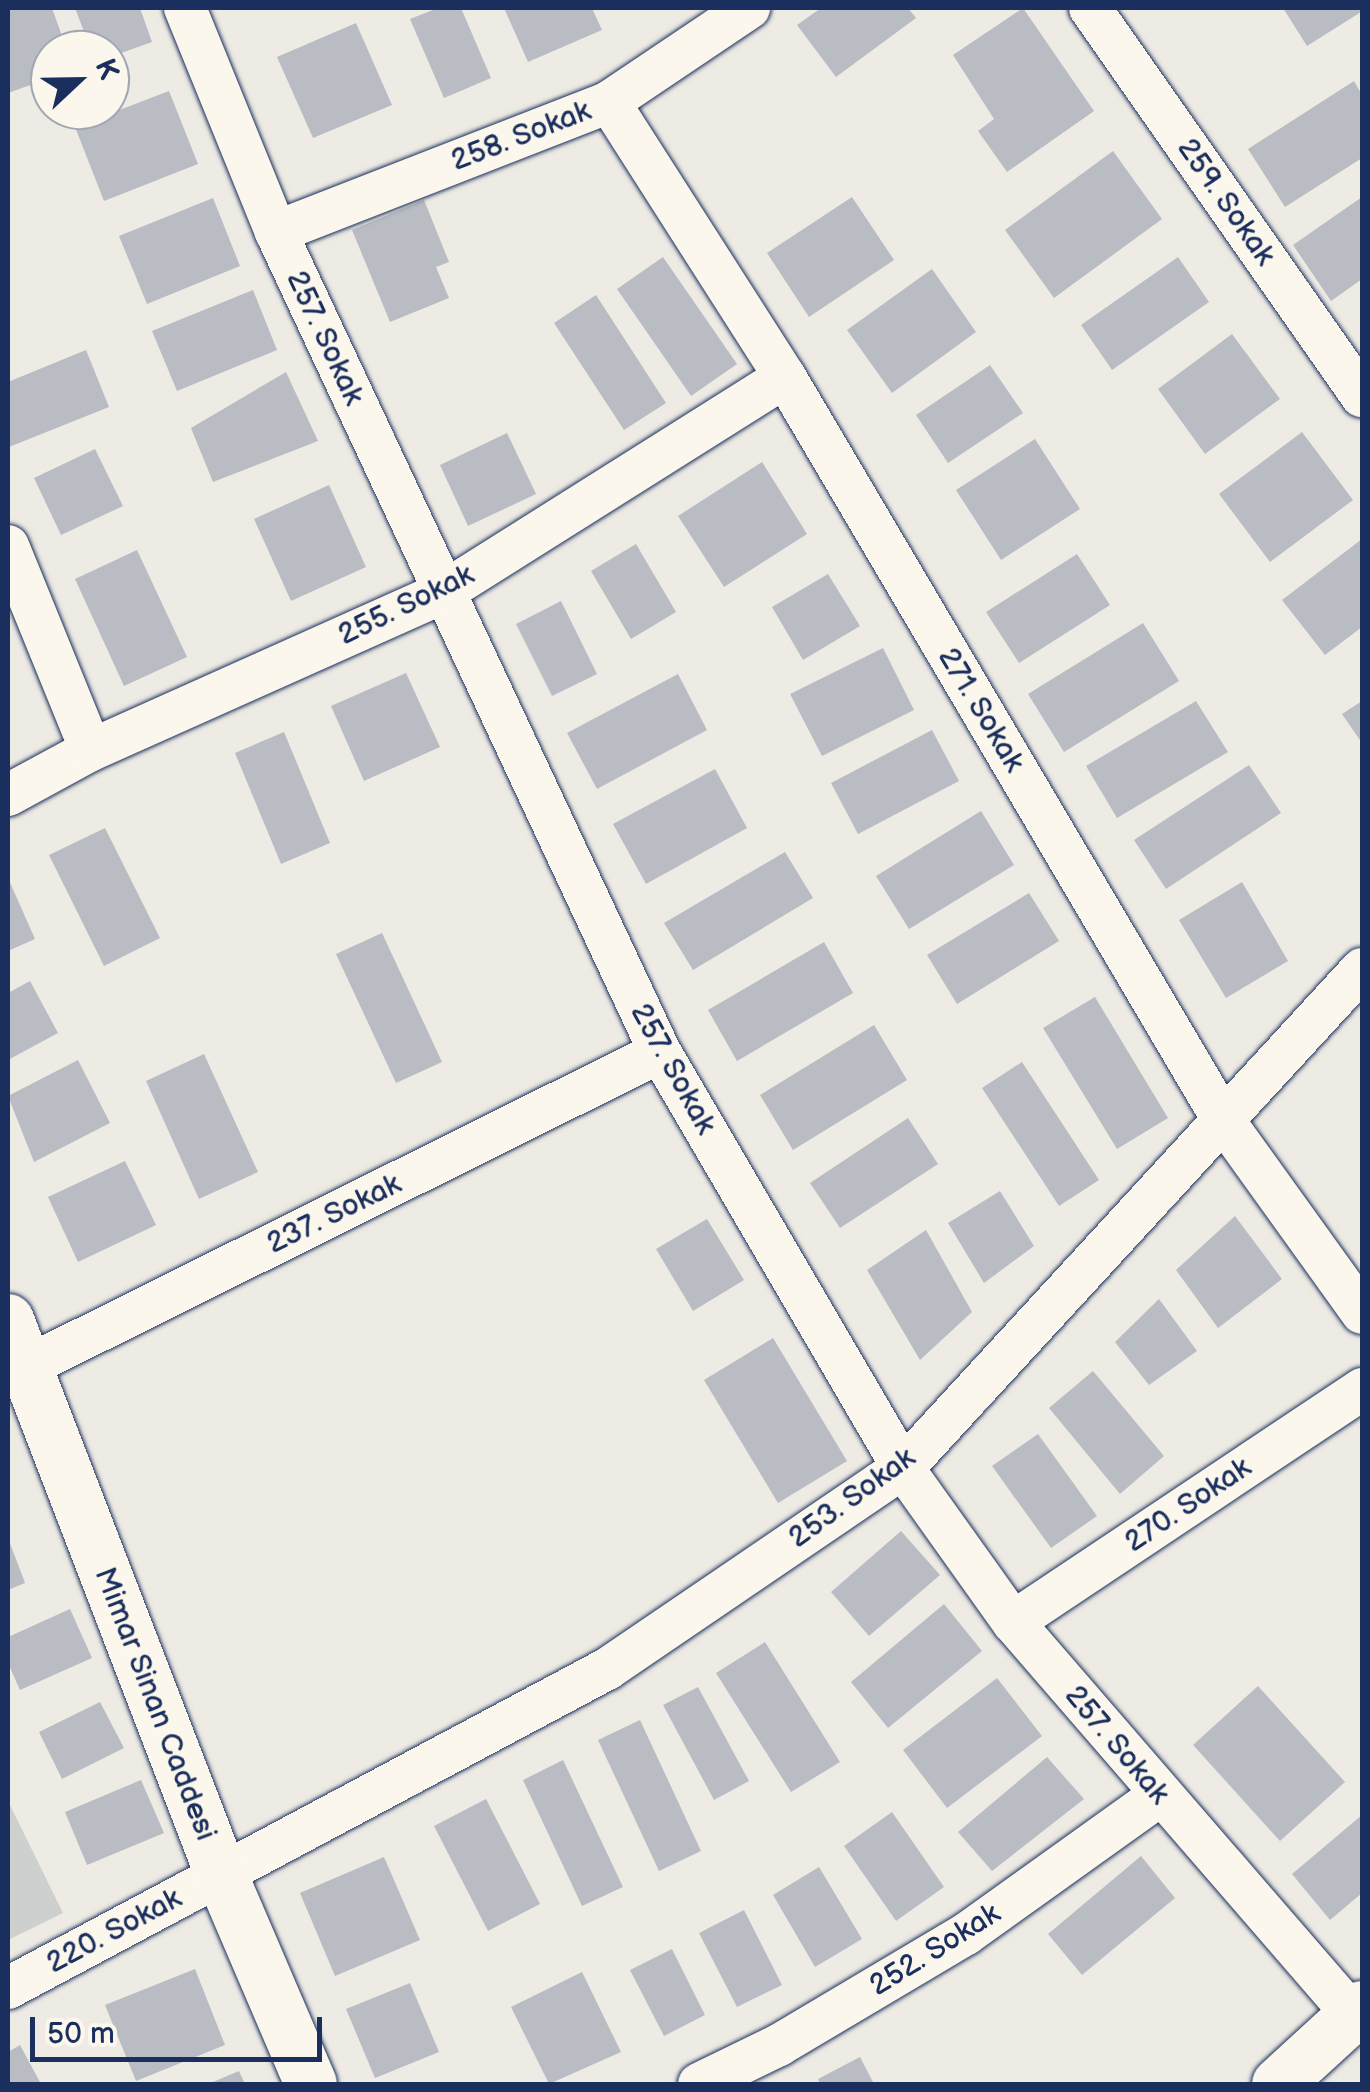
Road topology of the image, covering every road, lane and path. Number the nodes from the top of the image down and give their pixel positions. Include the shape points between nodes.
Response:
1 (185, 8) edge
2 (750, 8) edge
3 (1090, 8) edge
4 (608, 102) junction
5 (276, 232) junction
6 (785, 377) junction
7 (1362, 396) edge
8 (8, 546) edge
9 (442, 593) junction
10 (91, 750) junction
11 (8, 795) edge
12 (1362, 969) edge
13 (660, 1052) junction
14 (1222, 1118) junction
15 (1362, 1313) edge
16 (14, 1354) edge
17 (1362, 1389) edge
18 (903, 1468) junction
19 (1013, 1622) junction
20 (1160, 1796) junction
21 (221, 1874) junction
22 (8, 1988) edge
23 (1358, 2011) edge
24 (311, 2084) edge
25 (699, 2084) edge
26 (1278, 2084) edge

1 - 5 street, 257. Sokak
2 - 4 street, 258. Sokak
3 - 7 street, 259. Sokak
4 - 5 street, 258. Sokak
4 - 6 street, 271. Sokak
5 - 9 street, 257. Sokak
6 - 9 street, 255. Sokak
6 - 14 street, 271. Sokak
8 - 10 street
9 - 10 street, 255. Sokak
9 - 13 street, 257. Sokak
10 - 11 street, 255. Sokak
12 - 14 street, 253. Sokak
13 - 16 street, 237. Sokak
13 - 18 street, 257. Sokak
14 - 15 street, 271. Sokak
14 - 18 street, 253. Sokak
16 - 21 main road, Mimar Sinan Caddesi
17 - 19 street, 270. Sokak
18 - 19 street, 257. Sokak
18 - 21 street, 253. Sokak via 607,1669
19 - 20 street, 257. Sokak
20 - 23 street, 257. Sokak
20 - 25 street, 252. Sokak via 966,1934 779,2045
21 - 22 street, 220. Sokak
21 - 24 main road, Mimar Sinan Caddesi
23 - 26 main road

